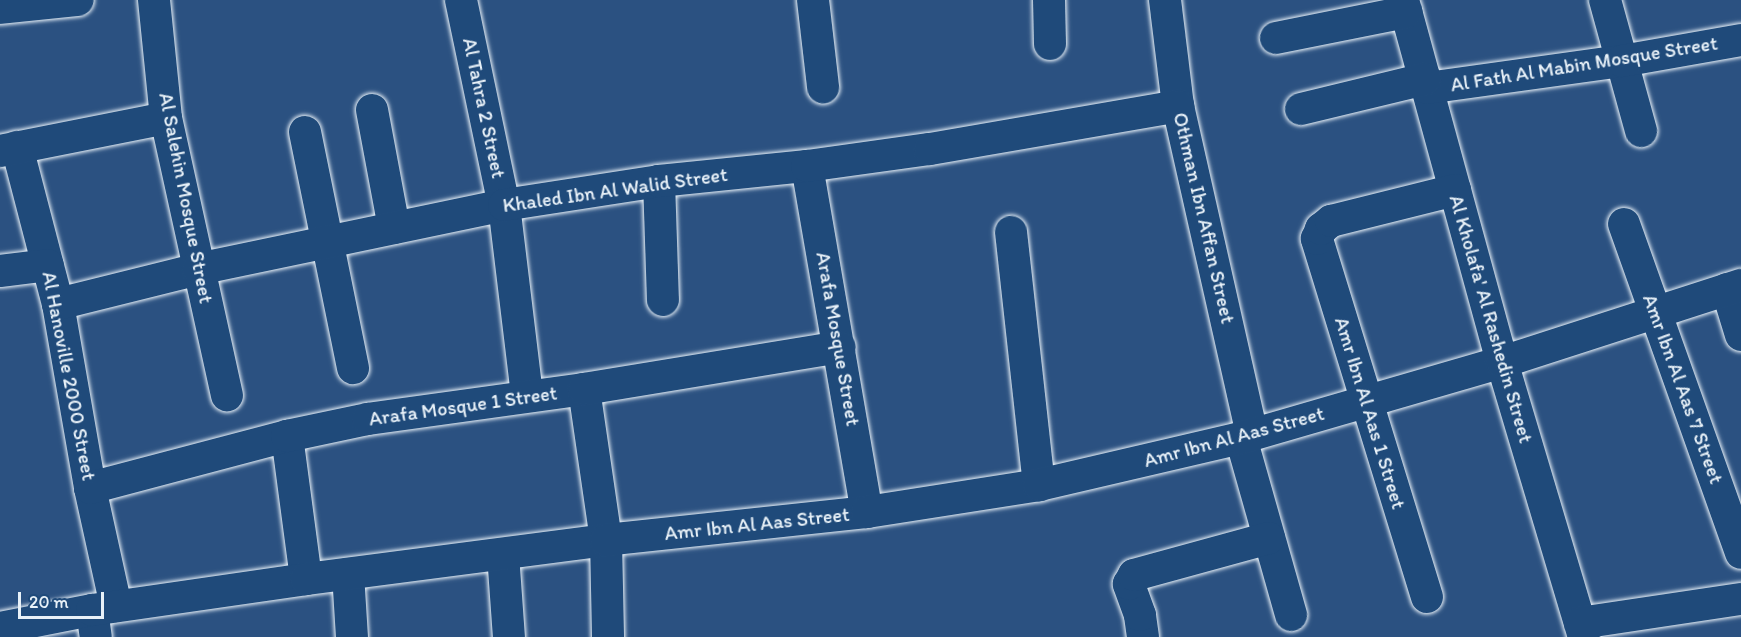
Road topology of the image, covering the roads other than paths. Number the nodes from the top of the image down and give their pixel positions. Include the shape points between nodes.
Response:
1 (78, 0) edge
2 (154, 0) edge
3 (461, 0) edge
4 (813, 0) edge
5 (1049, 0) edge
6 (1165, 0) edge
7 (1605, 0) edge
8 (1, 5) edge
9 (1405, 6) edge
10 (1276, 38) dead end
11 (1741, 40) edge
12 (1050, 44) dead end
13 (1622, 61) junction
14 (1426, 83) junction
15 (823, 87) dead end
16 (1178, 106) junction
17 (1301, 109) dead end
18 (372, 110) dead end
19 (166, 118) junction
20 (1641, 131) dead end
21 (305, 132) dead end
22 (8, 149) edge
23 (807, 166) junction
24 (659, 181) junction
25 (1455, 190) junction
26 (504, 205) junction
27 (1624, 224) dead end
28 (394, 228) junction
29 (1011, 232) dead end
30 (328, 242) junction
31 (48, 265) junction
32 (198, 269) junction
33 (0, 271) edge
34 (1734, 287) edge
35 (663, 300) dead end
36 (58, 304) junction
37 (1656, 312) junction
38 (1741, 335) edge
39 (840, 347) junction
40 (1502, 363) junction
41 (353, 368) dead end
42 (584, 389) junction
43 (527, 394) junction
44 (227, 395) dead end
45 (1367, 402) junction
46 (288, 436) junction
47 (1246, 436) junction
48 (1039, 485) junction
49 (90, 488) junction
50 (867, 512) junction
51 (1269, 538) junction
52 (606, 540) junction
53 (1741, 553) edge
54 (503, 554) junction
55 (348, 574) junction
56 (306, 579) junction
57 (1427, 597) dead end
58 (1741, 599) edge
59 (1291, 615) dead end
60 (101, 618) edge
61 (0, 628) edge
62 (1582, 630) edge
63 (352, 637) edge
64 (509, 637) edge
65 (608, 637) edge
66 (1143, 637) edge

1 - 8 street
2 - 19 street, Al Salehin Mosque Street
3 - 26 street, Al Tahra 2 Street
4 - 15 street
5 - 12 street
6 - 16 street, Othman Ibn Affan Street
7 - 13 street
9 - 10 street
9 - 14 street, Al Kholafa' Al Rashedin Street
11 - 13 street, Al Fath Al Mabin Mosque Street
13 - 14 street, Al Fath Al Mabin Mosque Street
13 - 20 street
14 - 17 street, Al Fath Al Mabin Mosque Street
14 - 25 street, Al Kholafa' Al Rashedin Street
16 - 23 street, Khaled Ibn Al Walid Street
16 - 47 street, Othman Ibn Affan Street
18 - 28 street
19 - 22 street
19 - 32 street, Al Salehin Mosque Street
21 - 30 street
22 - 31 street, Al Hanoville 2000 Street
23 - 24 street, Khaled Ibn Al Walid Street
23 - 39 street, Arafa Mosque Street
24 - 26 street, Khaled Ibn Al Walid Street
24 - 35 street
25 - 40 street, Al Kholafa' Al Rashedin Street
25 - 45 street, Amr Ibn Al Aas 1 Street via 1331,221 1321,229 1317,239
26 - 28 street, Khaled Ibn Al Walid Street
26 - 43 street, Al Tahra 2 Street
27 - 37 street, Amr Ibn Al Aas 7 Street
28 - 30 street, Khaled Ibn Al Walid Street
29 - 48 street
30 - 32 street, Khaled Ibn Al Walid Street
30 - 41 street
31 - 33 street
31 - 36 street, Al Hanoville 2000 Street
32 - 36 street, Khaled Ibn Al Walid Street
32 - 44 street, Al Salehin Mosque Street
34 - 37 street, Amr Ibn Al Aas Street
34 - 38 street
36 - 49 street, Al Hanoville 2000 Street
37 - 40 street, Amr Ibn Al Aas Street
37 - 53 street, Amr Ibn Al Aas 7 Street
39 - 42 street, Arafa Mosque 1 Street
39 - 50 street, Arafa Mosque Street
40 - 45 street, Amr Ibn Al Aas Street
40 - 62 street, Al Kholafa' Al Rashedin Street
42 - 43 street, Arafa Mosque 1 Street
42 - 52 street
43 - 46 street, Arafa Mosque 1 Street
45 - 47 street, Amr Ibn Al Aas Street
45 - 57 street, Amr Ibn Al Aas 1 Street
46 - 49 street, Arafa Mosque 1 Street
46 - 56 street
47 - 48 street, Amr Ibn Al Aas Street
47 - 51 street, Othman Ibn Affan Street
48 - 50 street, Amr Ibn Al Aas Street
49 - 60 street, Al Hanoville 2000 Street
50 - 52 street, Amr Ibn Al Aas Street
51 - 59 street, Othman Ibn Affan Street
51 - 66 street via 1134,575 1129,584
52 - 54 street, Amr Ibn Al Aas Street
52 - 65 street
54 - 55 street, Amr Ibn Al Aas Street
54 - 64 street
55 - 56 street, Amr Ibn Al Aas Street
55 - 63 street
56 - 60 street, Amr Ibn Al Aas Street
58 - 62 street
60 - 61 street, Amr Ibn Al Aas Street

